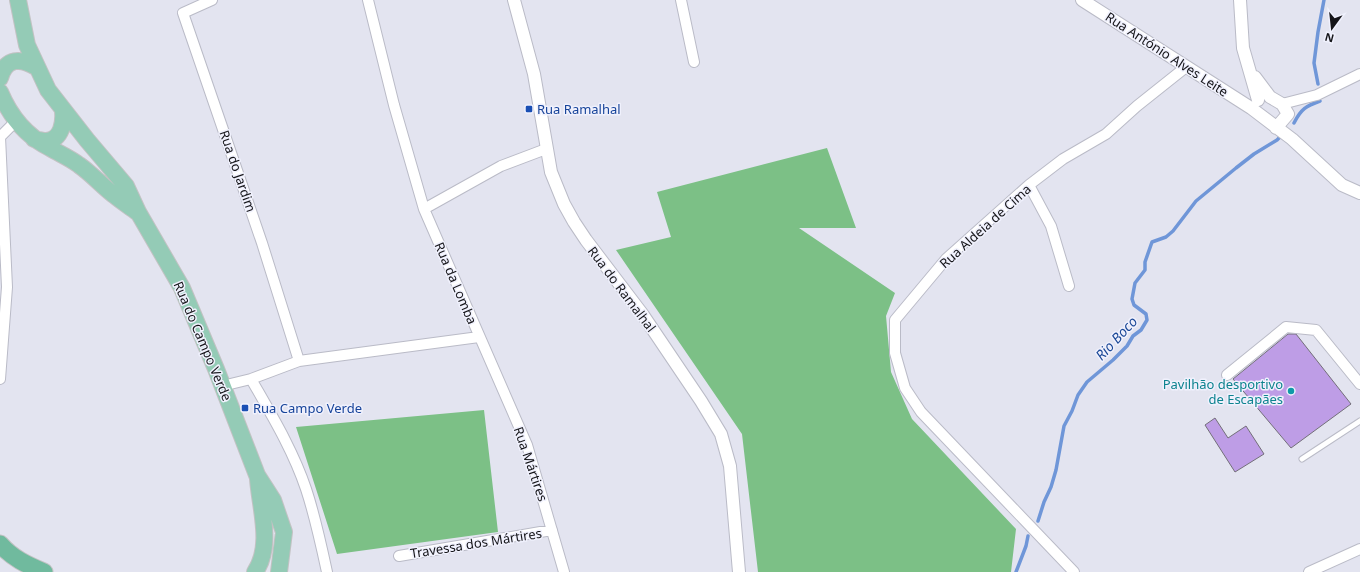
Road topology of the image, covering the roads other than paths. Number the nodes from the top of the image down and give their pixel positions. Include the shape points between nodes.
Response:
1 (18, 0) edge
2 (212, 0) edge
3 (368, 0) edge
4 (514, 0) edge
5 (681, 0) edge
6 (1082, 0) edge
7 (1240, 0) edge
8 (694, 62) dead end
9 (36, 67) junction
10 (1186, 67) junction
11 (1360, 74) edge
12 (0, 78) edge
13 (0, 92) edge
14 (1260, 102) junction
15 (1285, 109) junction
16 (63, 110) junction
17 (16, 121) junction
18 (1276, 128) junction
19 (0, 137) edge
20 (34, 139) junction
21 (546, 149) junction
22 (1029, 185) junction
23 (1360, 193) edge
24 (424, 209) junction
25 (138, 212) junction
26 (1069, 286) dead end
27 (479, 337) junction
28 (300, 360) junction
29 (1228, 375) dead end
30 (0, 379) edge
31 (251, 379) junction
32 (1360, 384) edge
33 (222, 386) junction
34 (1360, 421) edge
35 (1302, 459) dead end
36 (257, 475) junction
37 (552, 530) junction
38 (0, 544) edge
39 (1360, 549) edge
40 (399, 556) dead end
41 (44, 572) edge
42 (255, 572) edge
43 (279, 572) edge
44 (327, 572) edge
45 (564, 572) edge
46 (736, 572) edge
47 (1074, 572) edge
48 (1309, 572) edge

1 - 9 main road, Rua do Campo Verde via 27,45
2 - 28 street, Rua do Jardim via 183,13
3 - 24 street, Rua da Lomba via 394,105
4 - 21 street, Rua do Ramalhal via 534,74
5 - 8 street
6 - 10 street, Rua António Alves Leite
7 - 14 street via 1243,48
9 - 12 main road via 20,60 13,61 6,66
9 - 16 main road, Rua do Campo Verde via 48,90
10 - 14 street, Rua António Alves Leite
10 - 22 street, Rua Aldeia de Cima via 1106,134 1063,159
11 - 15 street
13 - 17 main road, Rua do Campo Verde
14 - 15 street, Rua António Alves Leite
14 - 18 street, Rua António Alves Leite
15 - 18 street
16 - 20 main road via 62,129 55,138 47,141
16 - 25 main road, Rua do Campo Verde via 126,186
17 - 19 street
17 - 20 main road, Rua do Campo Verde
18 - 23 street, Rua António Alves Leite via 1292,139 1342,185
19 - 30 street via 8,287
20 - 25 main road, Rua do Campo Verde via 80,166
21 - 24 street via 501,166
21 - 46 street, Rua do Ramalhal via 558,191 574,222 643,315 721,434 730,466
22 - 26 street via 1051,226
22 - 47 street, Rua Aldeia de Cima via 946,259 895,320 895,353 905,388 921,412
24 - 27 street, Rua da Lomba
25 - 33 main road, Rua do Campo Verde via 182,288
27 - 28 street, Rua da Lomba
27 - 37 street, Rua Mártires via 527,445
28 - 31 street, Rua da Lomba
29 - 32 street via 1286,328 1316,330
31 - 33 street, Rua da Lomba
31 - 44 street via 277,425 305,487 318,529
33 - 36 main road, Rua do Campo Verde
34 - 35 lane
36 - 42 main road, Rua do Campo Verde via 264,522 263,552
36 - 43 main road, Rua do Campo Verde via 273,500 284,532
37 - 40 street, Travessa dos Mártires
37 - 45 street, Rua Mártires
38 - 41 highway via 9,554
39 - 48 street

